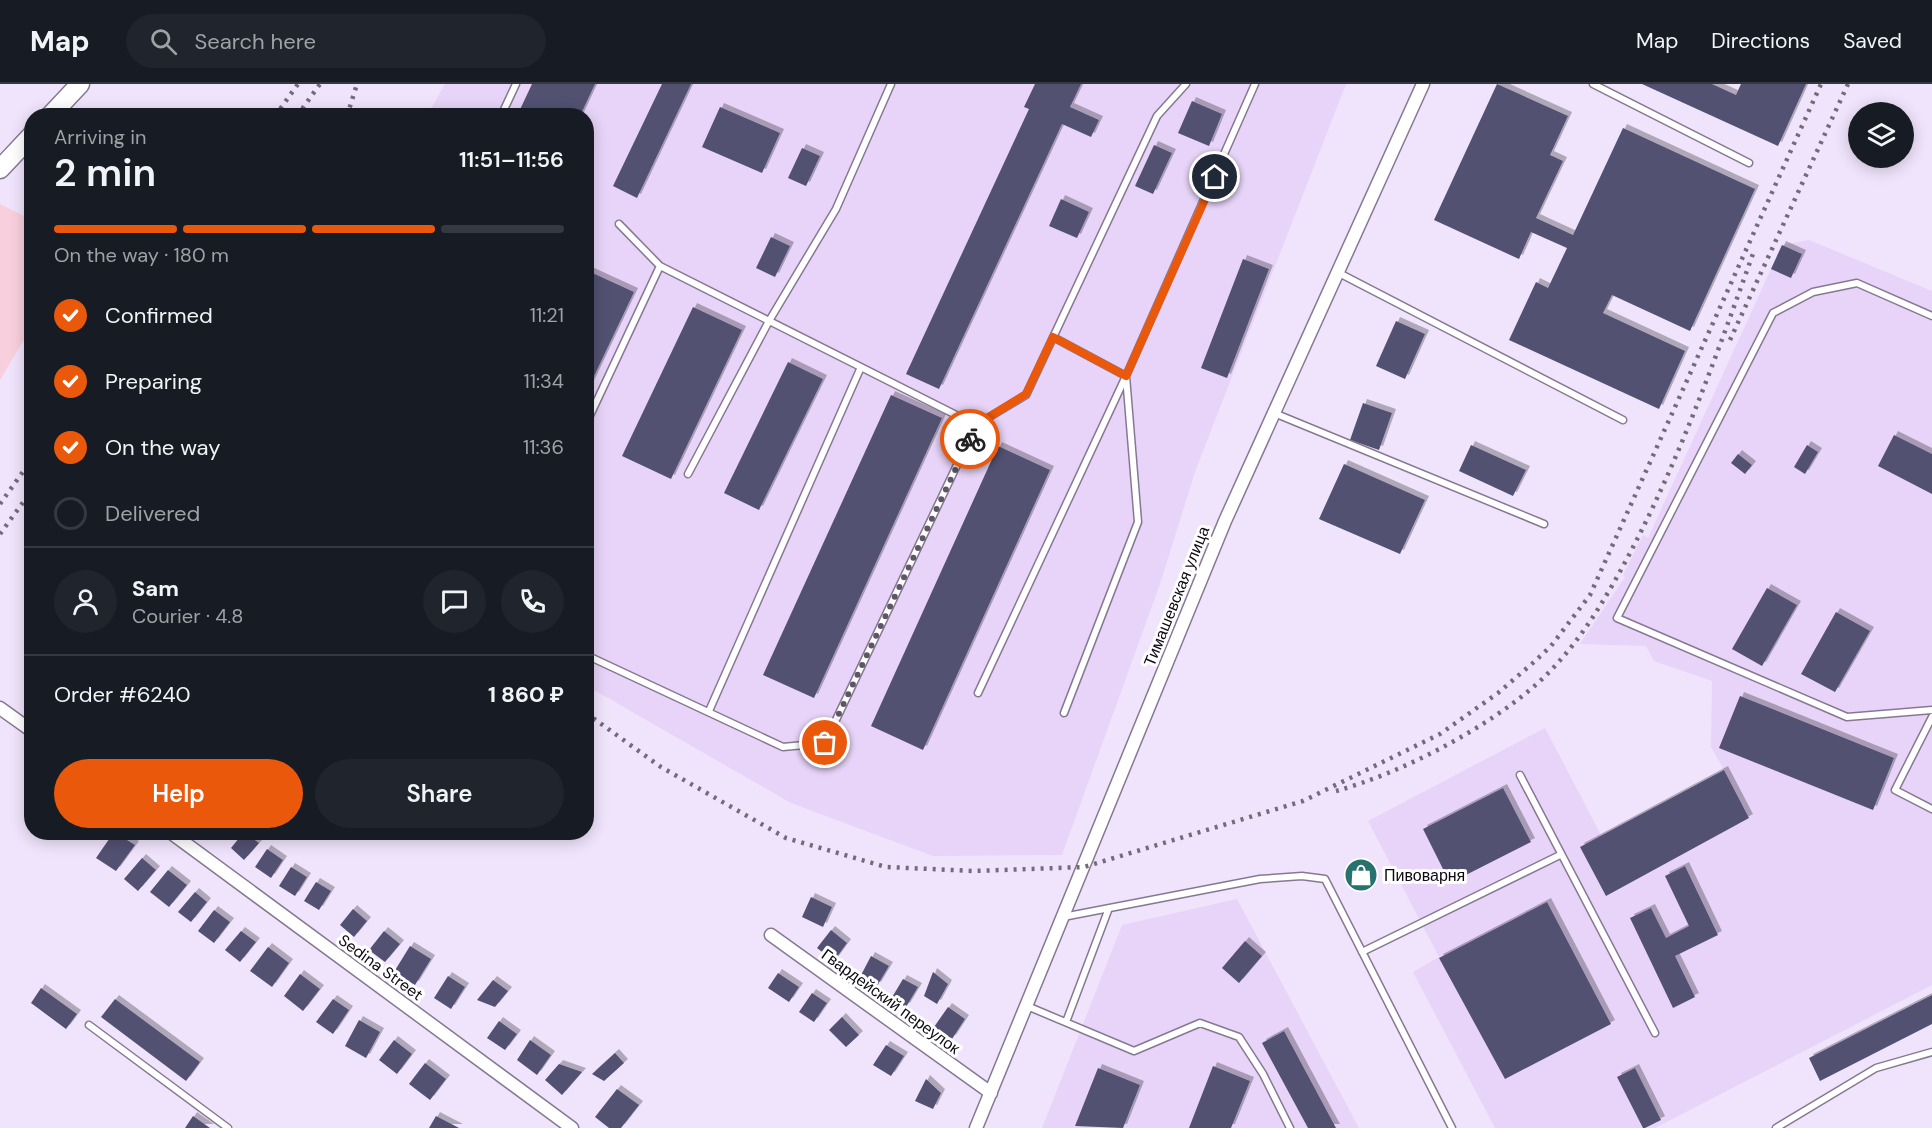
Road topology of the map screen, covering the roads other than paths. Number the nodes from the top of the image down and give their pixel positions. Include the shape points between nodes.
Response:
1 (80, 84) edge
2 (516, 84) edge
3 (891, 84) edge
4 (1186, 84) edge
5 (1255, 84) edge
6 (1423, 84) edge
7 (1593, 84) edge
8 (58, 108) edge
9 (505, 108) edge
10 (24, 144) edge
11 (1749, 163) dead end
12 (0, 169) edge
13 (619, 224) dead end
14 (660, 266) junction
15 (1337, 272) junction
16 (1932, 316) edge
17 (769, 321) junction
18 (1053, 337) junction
19 (861, 367) junction
20 (1126, 376) junction
21 (594, 407) edge
22 (1274, 413) junction
23 (1623, 420) dead end
24 (976, 425) junction
25 (688, 474) dead end
26 (1544, 524) dead end
27 (594, 659) edge
28 (978, 693) dead end
29 (0, 708) edge
30 (1932, 710) edge
31 (709, 711) junction
32 (1064, 713) dead end
33 (1932, 717) edge
34 (24, 725) edge
35 (1520, 775) dead end
36 (1932, 809) edge
37 (181, 840) edge
38 (1560, 855) junction
39 (1109, 908) junction
40 (1064, 917) junction
41 (771, 935) dead end
42 (1362, 952) junction
43 (1027, 1006) junction
44 (1066, 1022) junction
45 (89, 1025) dead end
46 (1655, 1033) dead end
47 (1932, 1052) edge
48 (990, 1093) junction
49 (228, 1128) edge
50 (572, 1128) edge
51 (976, 1128) edge
52 (1290, 1128) edge
53 (1452, 1128) edge
54 (1776, 1128) edge

1 - 8 main road
2 - 9 lane
3 - 17 lane via 836,209
4 - 18 lane via 1157,116
5 - 20 lane
6 - 15 street, Тимашевская улица
7 - 11 lane
10 - 12 main road
13 - 14 lane
14 - 17 lane
14 - 21 lane
15 - 22 street, Тимашевская улица
15 - 23 lane
16 - 30 lane via 1857,283 1813,292 1773,313 1617,618 1847,717
17 - 19 lane
17 - 25 lane
18 - 20 lane
18 - 24 lane via 1026,394
19 - 24 lane
19 - 31 lane
20 - 28 lane
20 - 32 lane via 1138,522
22 - 26 lane
22 - 40 street, Тимашевская улица via 1225,521
24 - 31 lane via 825,743 783,747
27 - 31 lane
29 - 34 street
33 - 36 lane via 1895,790
35 - 38 lane
37 - 50 street, Sedina Street
38 - 42 lane
38 - 46 lane
39 - 40 lane
39 - 42 lane via 1260,879 1324,879
39 - 44 lane
40 - 43 street, Тимашевская улица
41 - 48 street, Гвардейский переулок
42 - 53 lane
43 - 44 lane
43 - 48 street, Тимашевская улица
44 - 52 lane via 1134,1051 1200,1023 1239,1037
45 - 49 lane
47 - 54 lane via 1876,1068
48 - 51 street, Тимашевская улица

